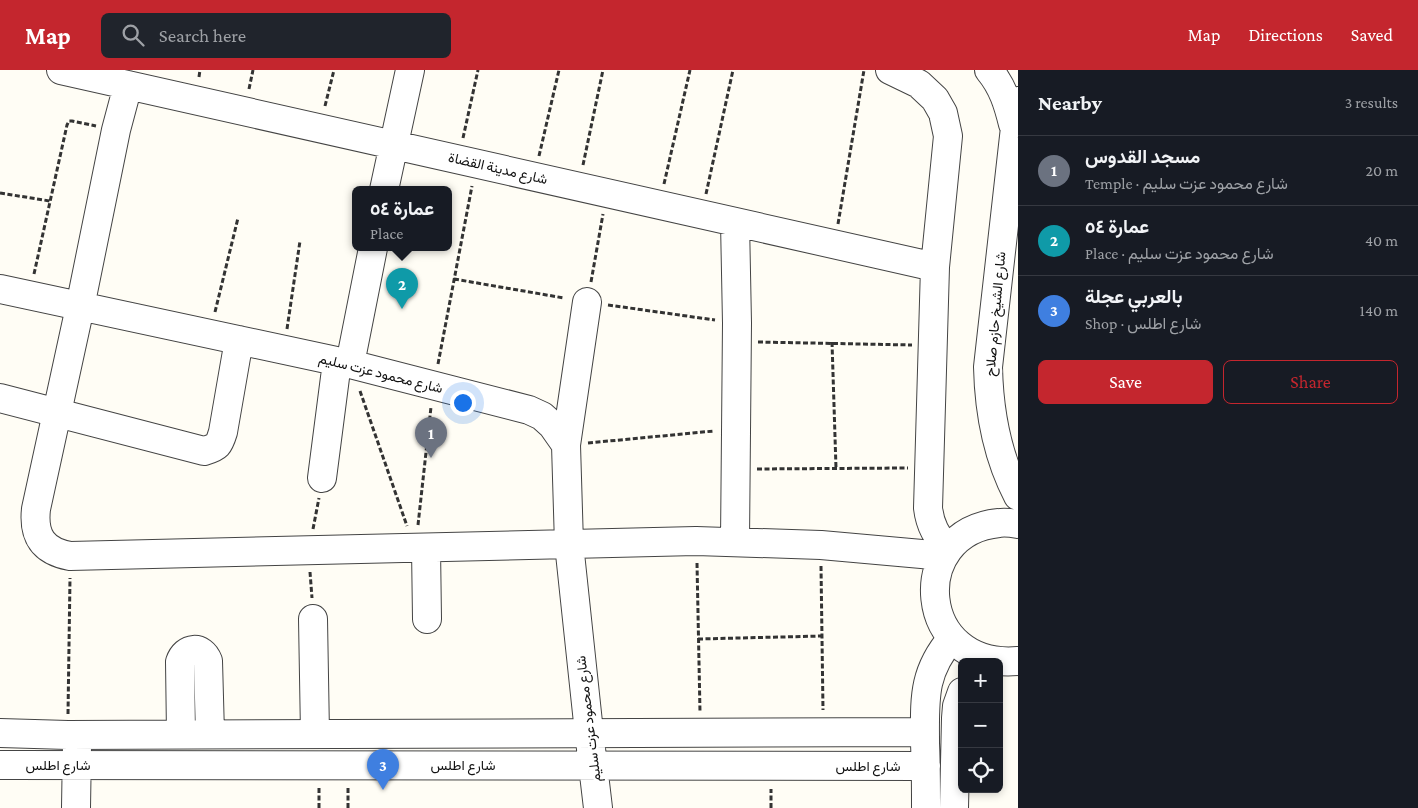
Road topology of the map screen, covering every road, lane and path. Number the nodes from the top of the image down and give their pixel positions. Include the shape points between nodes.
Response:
1 (61, 70) edge
2 (334, 70) edge
3 (410, 70) edge
4 (478, 70) edge
5 (559, 70) edge
6 (604, 70) edge
7 (690, 70) edge
8 (732, 70) edge
9 (864, 70) edge
10 (890, 70) edge
11 (990, 70) edge
12 (128, 85) junction
13 (1018, 101) edge
14 (320, 128) junction
15 (1014, 128) junction
16 (116, 130) junction
17 (393, 144) junction
18 (468, 162) junction
19 (534, 176) junction
20 (385, 186) edge
21 (578, 186) junction
22 (0, 193) edge
23 (607, 193) junction
24 (50, 201) junction
25 (659, 205) junction
26 (702, 214) junction
27 (238, 218) dead end
28 (735, 222) junction
29 (300, 241) dead end
30 (834, 244) junction
31 (372, 251) edge
32 (935, 267) junction
33 (454, 279) junction
34 (0, 289) edge
35 (29, 296) junction
36 (587, 302) junction
37 (80, 307) junction
38 (737, 333) junction
39 (210, 334) junction
40 (239, 340) junction
41 (832, 342) junction
42 (932, 345) junction
43 (284, 350) junction
44 (344, 363) junction
45 (433, 386) junction
46 (0, 398) edge
47 (57, 412) junction
48 (737, 428) junction
49 (566, 445) junction
50 (836, 468) junction
51 (929, 468) junction
52 (736, 469) junction
53 (322, 478) joint
54 (1018, 496) edge
55 (1018, 524) edge
56 (696, 541) junction
57 (735, 542) junction
58 (569, 544) junction
59 (821, 545) junction
60 (420, 548) junction
61 (309, 550) junction
62 (947, 552) junction
63 (70, 556) junction
64 (313, 619) joint
65 (427, 620) dead end
66 (822, 636) junction
67 (952, 638) junction
68 (698, 639) junction
69 (980, 658) edge
70 (1018, 660) edge
71 (1003, 662) edge
72 (958, 703) edge
73 (589, 732) junction
74 (925, 732) junction
75 (0, 733) edge
76 (701, 733) junction
77 (823, 733) junction
78 (181, 734) junction
79 (210, 734) junction
80 (315, 734) junction
81 (73, 735) junction
82 (0, 765) edge
83 (77, 765) junction
84 (594, 765) junction
85 (926, 766) junction
86 (76, 808) edge
87 (598, 808) edge
88 (926, 808) edge
89 (954, 808) edge

1 - 12 street, شارع مدينة القضاة
2 - 14 path
3 - 17 street
4 - 18 path
5 - 19 path
6 - 21 path
7 - 25 path
8 - 26 path
9 - 30 path
10 - 32 street via 919,84 935,99 943,113 948,136
11 - 15 street via 1006,99
12 - 14 street, شارع مدينة القضاة
12 - 16 street
13 - 15 street, شارع الشيخ حازم صلاح
14 - 17 street, شارع مدينة القضاة
15 - 54 street, شارع الشيخ حازم صلاح via 988,367 998,443
16 - 24 path via 69,122 66,125
16 - 37 street
17 - 18 street, شارع مدينة القضاة
17 - 20 street
18 - 19 street, شارع مدينة القضاة
18 - 33 path
19 - 21 street, شارع مدينة القضاة
21 - 23 street, شارع مدينة القضاة
22 - 24 path
23 - 25 street, شارع مدينة القضاة
23 - 36 path
24 - 35 path
25 - 26 street, شارع مدينة القضاة
26 - 28 street, شارع مدينة القضاة
27 - 39 path
28 - 30 street, شارع مدينة القضاة
28 - 38 street
29 - 43 path
30 - 32 street, شارع مدينة القضاة
31 - 44 street
32 - 42 street
33 - 36 path
33 - 45 path
34 - 35 street, شارع محمود عزت سليم
35 - 37 street, شارع محمود عزت سليم
36 - 38 path
36 - 49 street
37 - 39 street, شارع محمود عزت سليم
37 - 47 street
38 - 41 path
38 - 48 street
39 - 40 street, شارع محمود عزت سليم
40 - 43 street, شارع محمود عزت سليم
40 - 47 street via 223,432 220,444 213,449 204,451
41 - 42 path
41 - 50 path
42 - 51 street
43 - 44 street, شارع محمود عزت سليم
44 - 45 street, شارع محمود عزت سليم
44 - 53 street
44 - 60 path
45 - 49 street, شارع محمود عزت سليم via 529,410 542,416
45 - 60 path
46 - 47 street
47 - 63 street via 34,525 41,542 57,554
48 - 49 path
48 - 52 street
49 - 58 street, شارع محمود عزت سليم
50 - 51 path
50 - 52 path
51 - 62 street via 929,519
52 - 57 street
53 - 61 path
55 - 62 street via 1000,522 980,526 963,535
56 - 57 street
56 - 58 street
56 - 68 path
57 - 59 street
58 - 60 street
58 - 73 street, شارع محمود عزت سليم
59 - 62 street
59 - 66 path
60 - 61 street
60 - 65 street
61 - 63 street
61 - 64 path
62 - 67 street via 936,576 935,598 940,620
63 - 81 path
64 - 80 street
66 - 68 path
66 - 77 path
67 - 69 street
67 - 74 street via 937,658 927,684
68 - 76 path
70 - 71 street
72 - 89 street
73 - 76 street
73 - 80 street
73 - 84 street, شارع محمود عزت سليم
74 - 77 street
74 - 85 street
75 - 81 street
76 - 77 street
78 - 79 street
78 - 79 street via 180,662 187,651 196,649 208,660
78 - 81 street
79 - 80 street
81 - 83 street
82 - 83 street, شارع اطلس
83 - 84 street, شارع اطلس
83 - 86 street
84 - 85 street, شارع اطلس
84 - 87 street, شارع محمود عزت سليم
85 - 88 street

